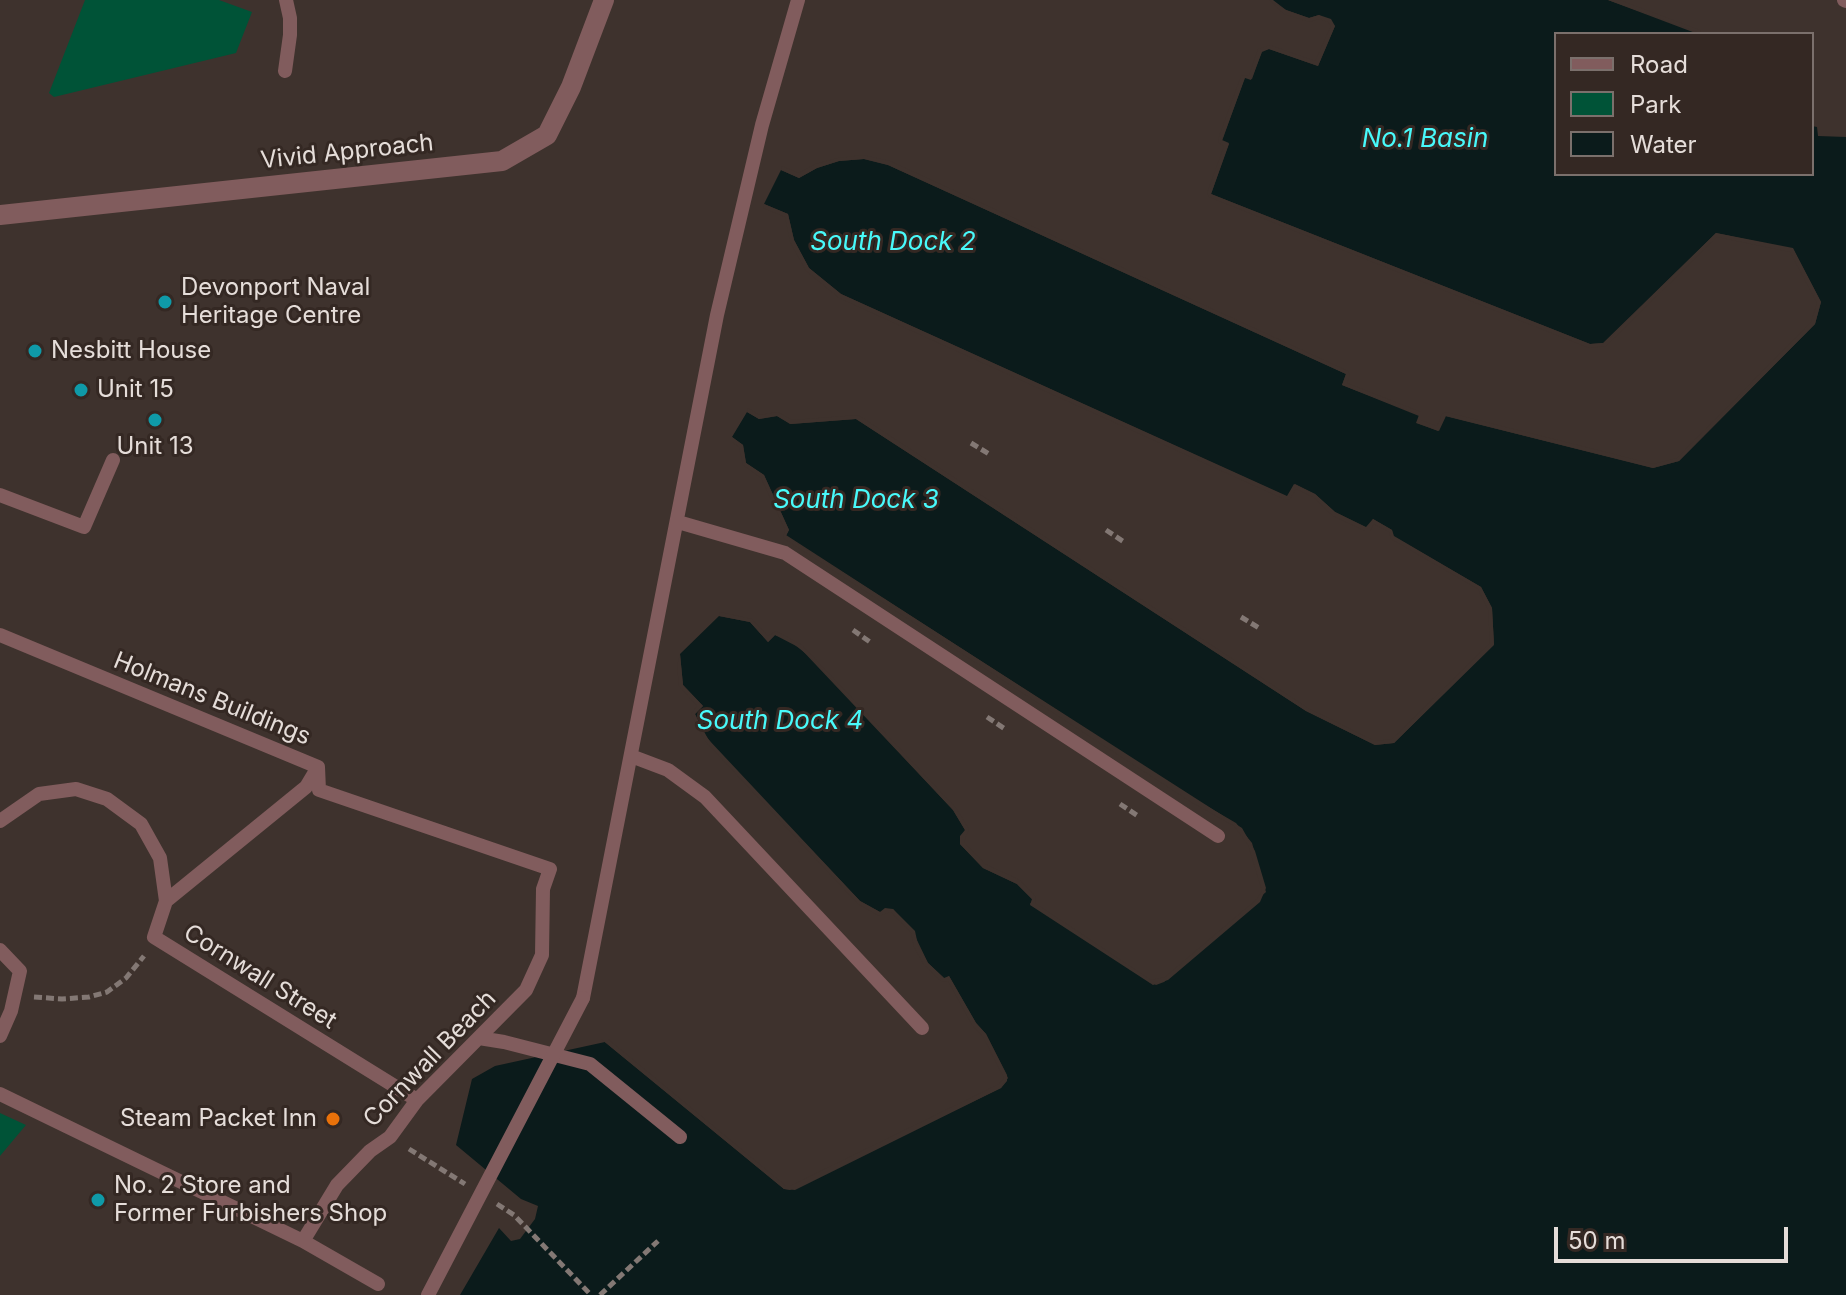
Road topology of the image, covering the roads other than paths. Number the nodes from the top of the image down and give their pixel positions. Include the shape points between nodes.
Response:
1 (286, 0) edge
2 (604, 0) edge
3 (798, 0) edge
4 (285, 71) dead end
5 (0, 215) edge
6 (113, 460) dead end
7 (0, 495) edge
8 (678, 522) junction
9 (0, 635) edge
10 (631, 756) junction
11 (318, 767) junction
12 (0, 821) edge
13 (1218, 836) dead end
14 (543, 889) joint
15 (166, 901) junction
16 (0, 950) edge
17 (922, 1028) dead end
18 (0, 1036) edge
19 (479, 1038) junction
20 (0, 1094) edge
21 (417, 1100) junction
22 (680, 1137) dead end
23 (303, 1241) junction
24 (378, 1284) dead end
25 (428, 1295) edge

1 - 4 lane via 290,35
2 - 5 street, Vivid Approach via 547,135 502,161
3 - 8 lane via 717,315
6 - 7 lane via 84,527
8 - 10 lane
8 - 13 lane via 785,553
9 - 11 lane, Holmans Buildings
10 - 17 lane via 668,770 705,797
10 - 25 lane, bridge via 583,998
11 - 14 lane, Holmans Buildings via 319,790 550,869
11 - 15 lane via 306,787
12 - 15 lane, Cornwall Street via 39,794 76,789 107,799 141,824 160,858
14 - 19 lane, Cornwall Beach via 542,955 526,990
15 - 21 lane, Cornwall Street via 154,937
16 - 18 lane via 20,971
19 - 21 lane, Cornwall Beach
19 - 22 lane via 590,1064
20 - 23 lane
21 - 23 lane, Cornwall Beach via 390,1137 337,1185
23 - 24 lane

